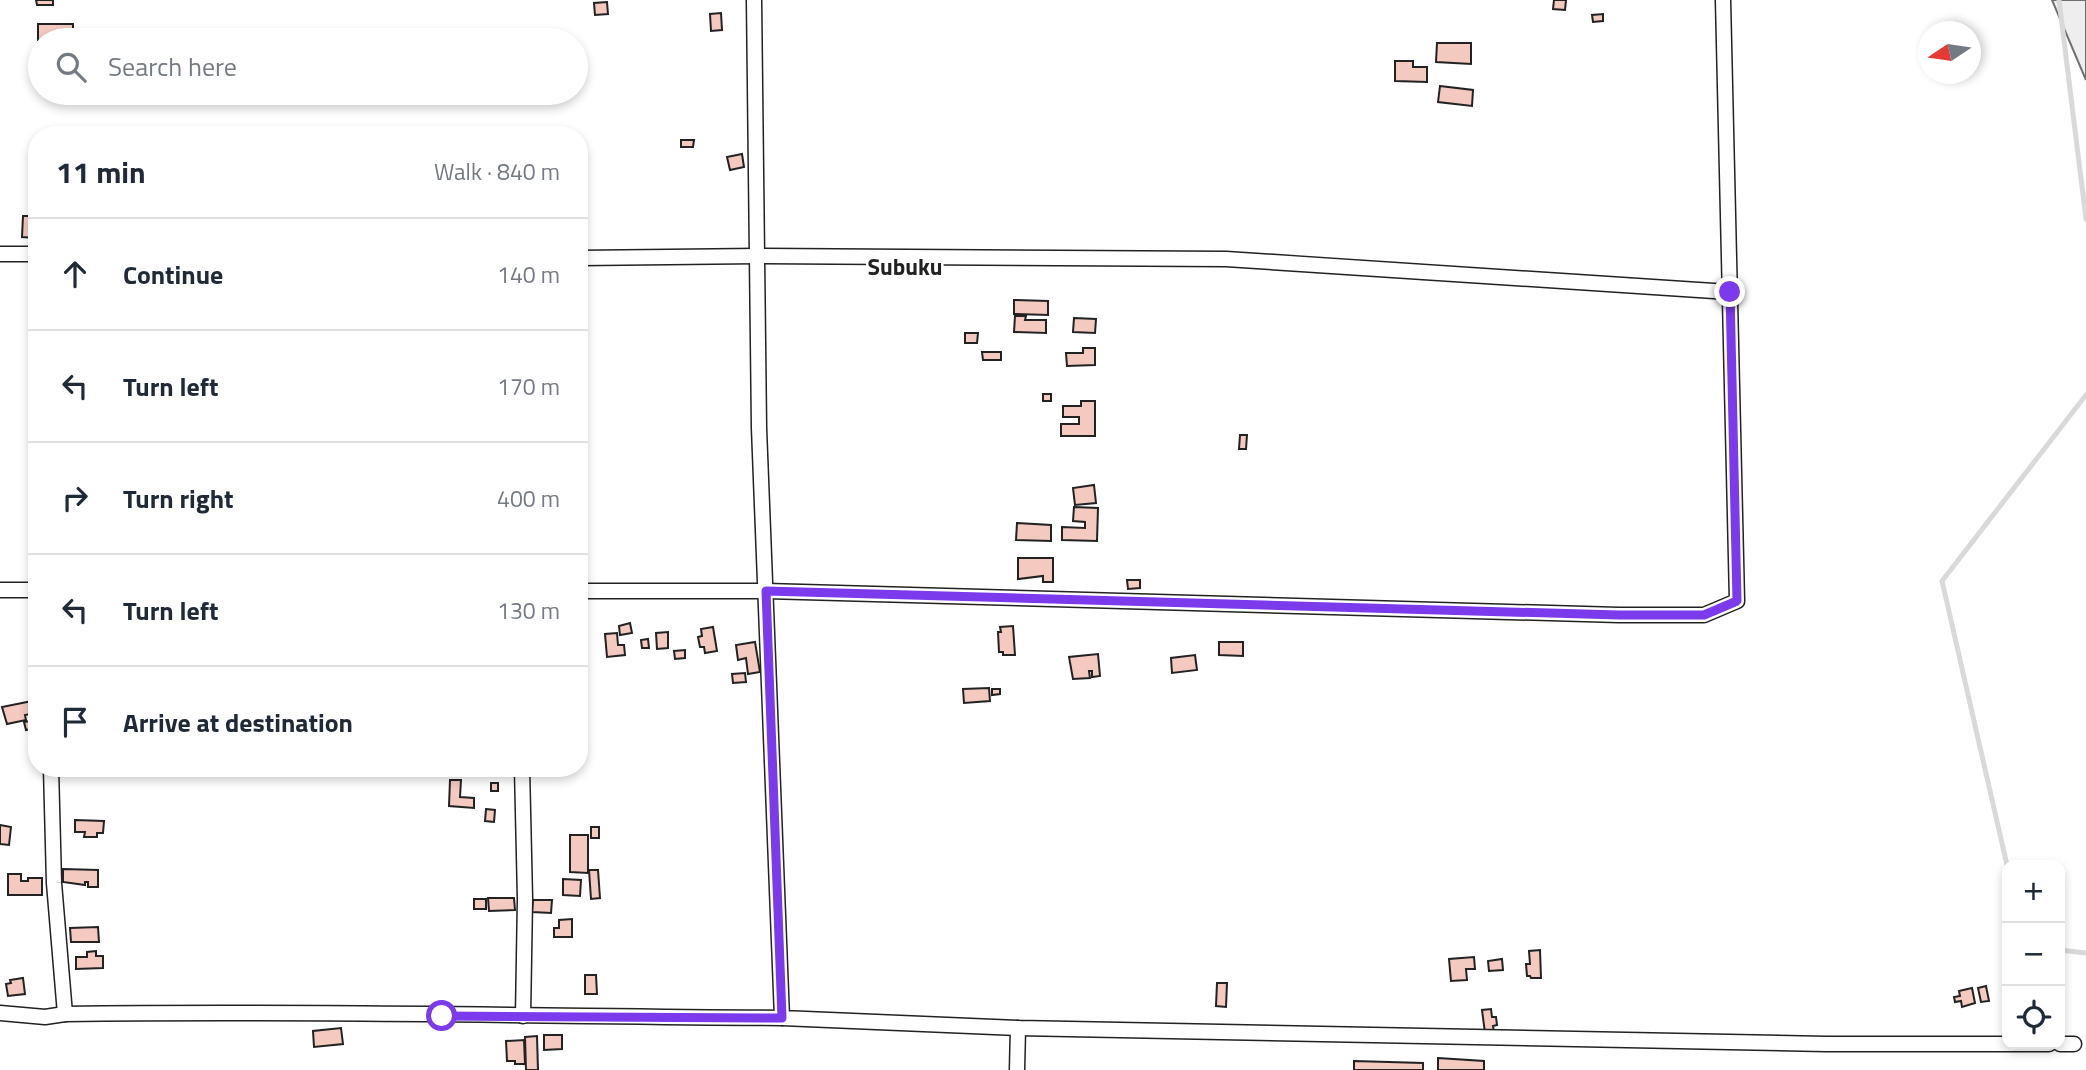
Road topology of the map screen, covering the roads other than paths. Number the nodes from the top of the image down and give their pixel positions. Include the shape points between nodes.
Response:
1 (754, 0) edge
2 (1723, 0) edge
3 (0, 254) edge
4 (28, 254) edge
5 (758, 256) junction
6 (588, 258) edge
7 (1730, 292) junction
8 (0, 590) edge
9 (28, 590) edge
10 (588, 591) edge
11 (766, 591) junction
12 (51, 777) edge
13 (522, 777) edge
14 (0, 1013) edge
15 (65, 1014) junction
16 (523, 1016) junction
17 (782, 1018) junction
18 (1018, 1028) junction
19 (2002, 1044) edge
20 (1017, 1070) edge

1 - 5 street
2 - 7 street
3 - 4 street
5 - 6 street
5 - 7 street via 1226,260
5 - 11 street
7 - 11 street via 1737,601 1704,615
8 - 9 street
10 - 11 street
11 - 17 street
12 - 15 street
13 - 16 street
14 - 15 street
15 - 16 street
16 - 17 street
17 - 18 street
18 - 19 street
18 - 20 street

